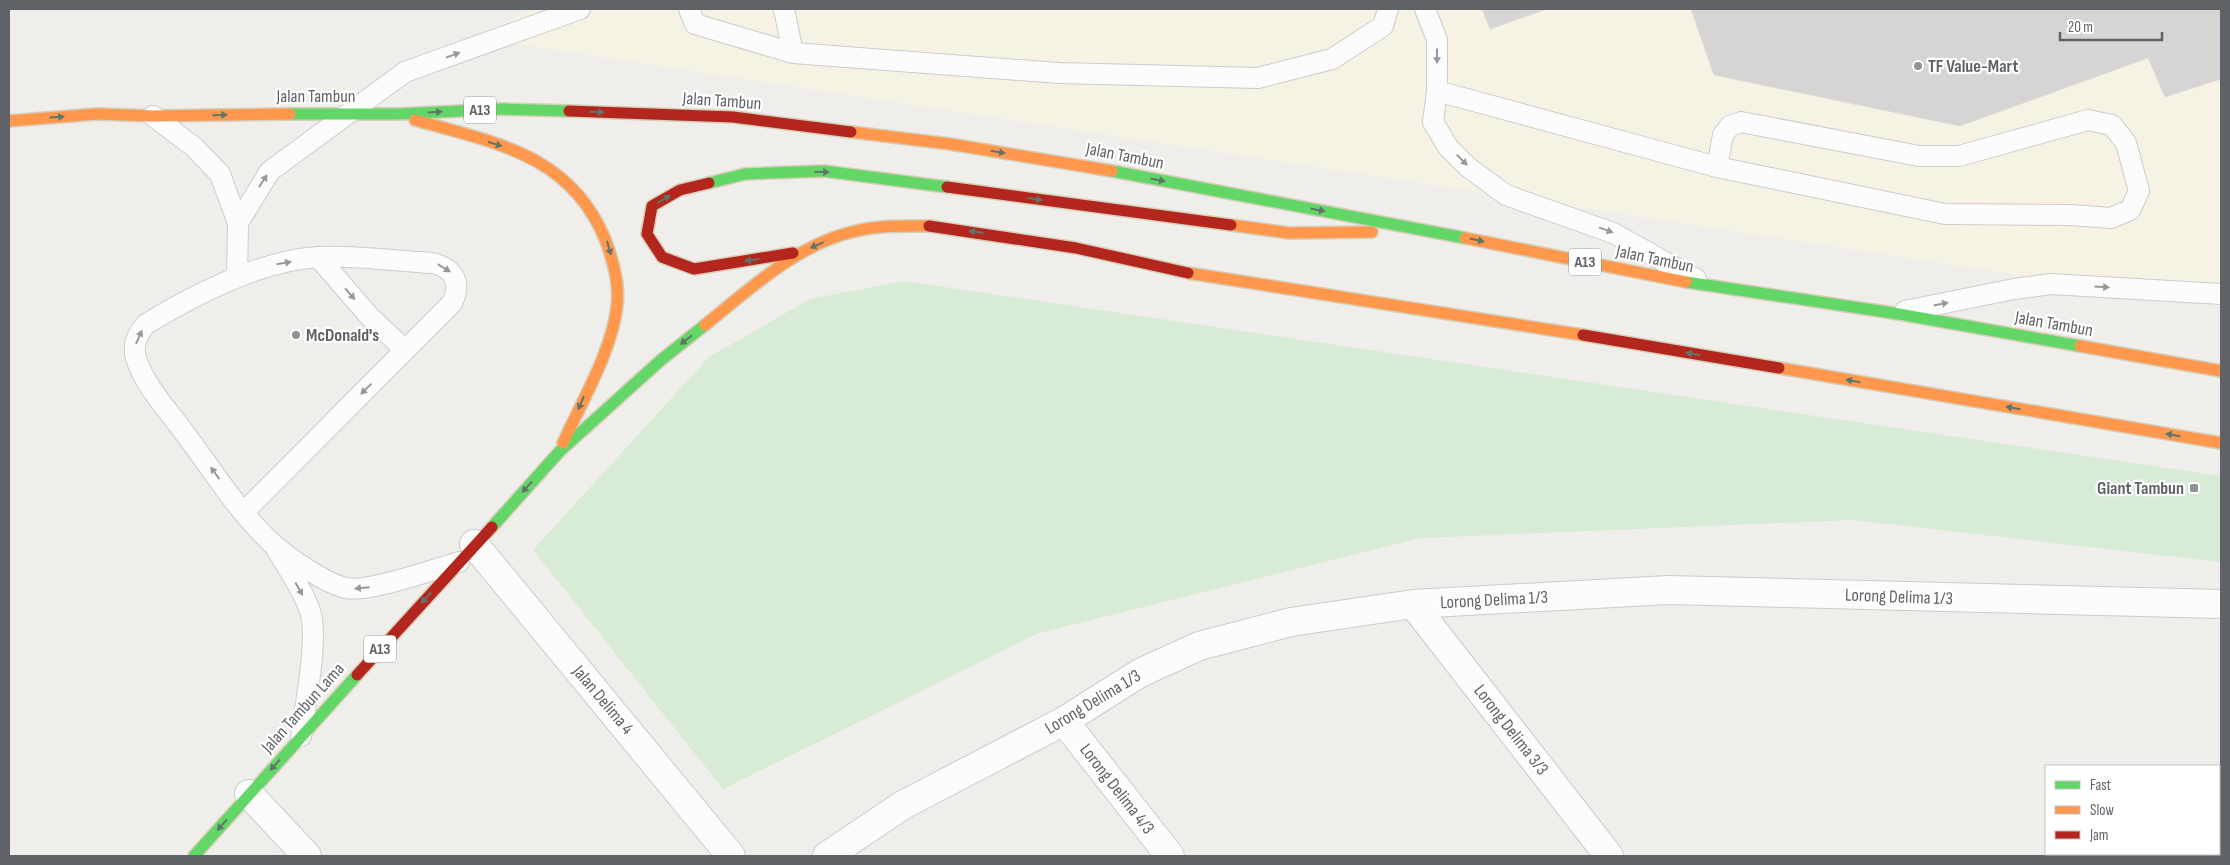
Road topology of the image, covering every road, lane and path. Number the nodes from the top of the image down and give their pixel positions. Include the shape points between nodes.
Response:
1 (580, 9) edge
2 (689, 9) edge
3 (784, 9) edge
4 (1388, 9) edge
5 (1425, 9) edge
6 (793, 53) junction
7 (1437, 91) junction
8 (351, 113) junction
9 (398, 114) junction
10 (153, 116) junction
11 (9, 121) edge
12 (1717, 167) junction
13 (238, 223) junction
14 (1431, 231) junction
15 (800, 252) junction
16 (318, 257) junction
17 (237, 277) junction
18 (1713, 288) junction
19 (2221, 294) edge
20 (1893, 313) junction
21 (405, 350) junction
22 (2221, 371) edge
23 (2221, 443) edge
24 (560, 451) junction
25 (244, 512) junction
26 (275, 546) junction
27 (467, 553) junction
28 (1413, 604) junction
29 (2221, 604) edge
30 (1064, 721) junction
31 (300, 736) junction
32 (249, 794) junction
33 (194, 856) edge
34 (307, 856) edge
35 (731, 856) edge
36 (827, 856) edge
37 (1170, 856) edge
38 (1610, 856) edge

8 -> 1 lane via 406,72
2 - 6 lane via 694,24
3 - 6 lane
4 - 6 lane via 1383,26 1332,59 1258,78 1060,73
5 -> 7 lane via 1437,40
7 - 12 lane
7 -> 18 lane via 1433,122 1448,147 1468,167 1506,195 1613,233
8 - 9 main road, Jalan Tambun / A13
10 -> 8 main road, Jalan Tambun / A13
13 -> 8 lane via 270,171
9 -> 14 main road, Jalan Tambun / A13 via 503,109 733,117 950,144 1069,163
9 -> 24 main road via 519,151 554,170 576,189 604,232 616,280 617,311
11 -> 10 main road, Jalan Tambun / A13 via 97,114
10 - 13 lane via 194,147 220,174
12 - 12 lane via 1723,135 1730,126 1741,122 1919,156 1959,156 2088,120 2112,125 2126,143 2139,191 2130,210 2111,218 1945,214
13 - 17 lane
15 -> 14 main road via 694,269 662,257 647,234 652,206 680,190 744,174 824,171 1290,233
14 -> 18 main road, Jalan Tambun / A13
23 -> 15 main road via 1438,311 1184,272 1076,248 948,228 888,226 855,231
15 -> 24 main road via 661,360
17 -> 16 lane via 270,265
16 -> 21 lane via 370,318
16 -> 21 lane via 433,263 444,266 453,274 456,295 452,303
25 -> 17 lane via 150,385 135,357 135,344 146,324
18 - 20 main road, Jalan Tambun / A13
20 -> 19 lane via 2051,284
20 - 22 main road, Jalan Tambun / A13
21 -> 25 lane
24 -> 27 main road, Jalan Tambun Lama / A13
25 - 26 lane
27 -> 26 lane via 364,589 347,589 329,583
26 -> 31 lane via 307,604 313,625
27 -> 31 main road, Jalan Tambun Lama / A13
27 - 35 street, Jalan Delima 4
28 - 29 street, Lorong Delima 1/3 via 1668,590
28 - 30 street, Lorong Delima 1/3 via 1291,622 1199,646 1140,673
28 - 38 street, Lorong Delima 3/3
30 - 36 street, Lorong Delima 1/3 via 903,805
30 - 37 street, Lorong Delima 4/3
31 -> 32 main road, Jalan Tambun Lama / A13
32 -> 33 main road, Jalan Tambun Lama / A13
32 - 34 street

